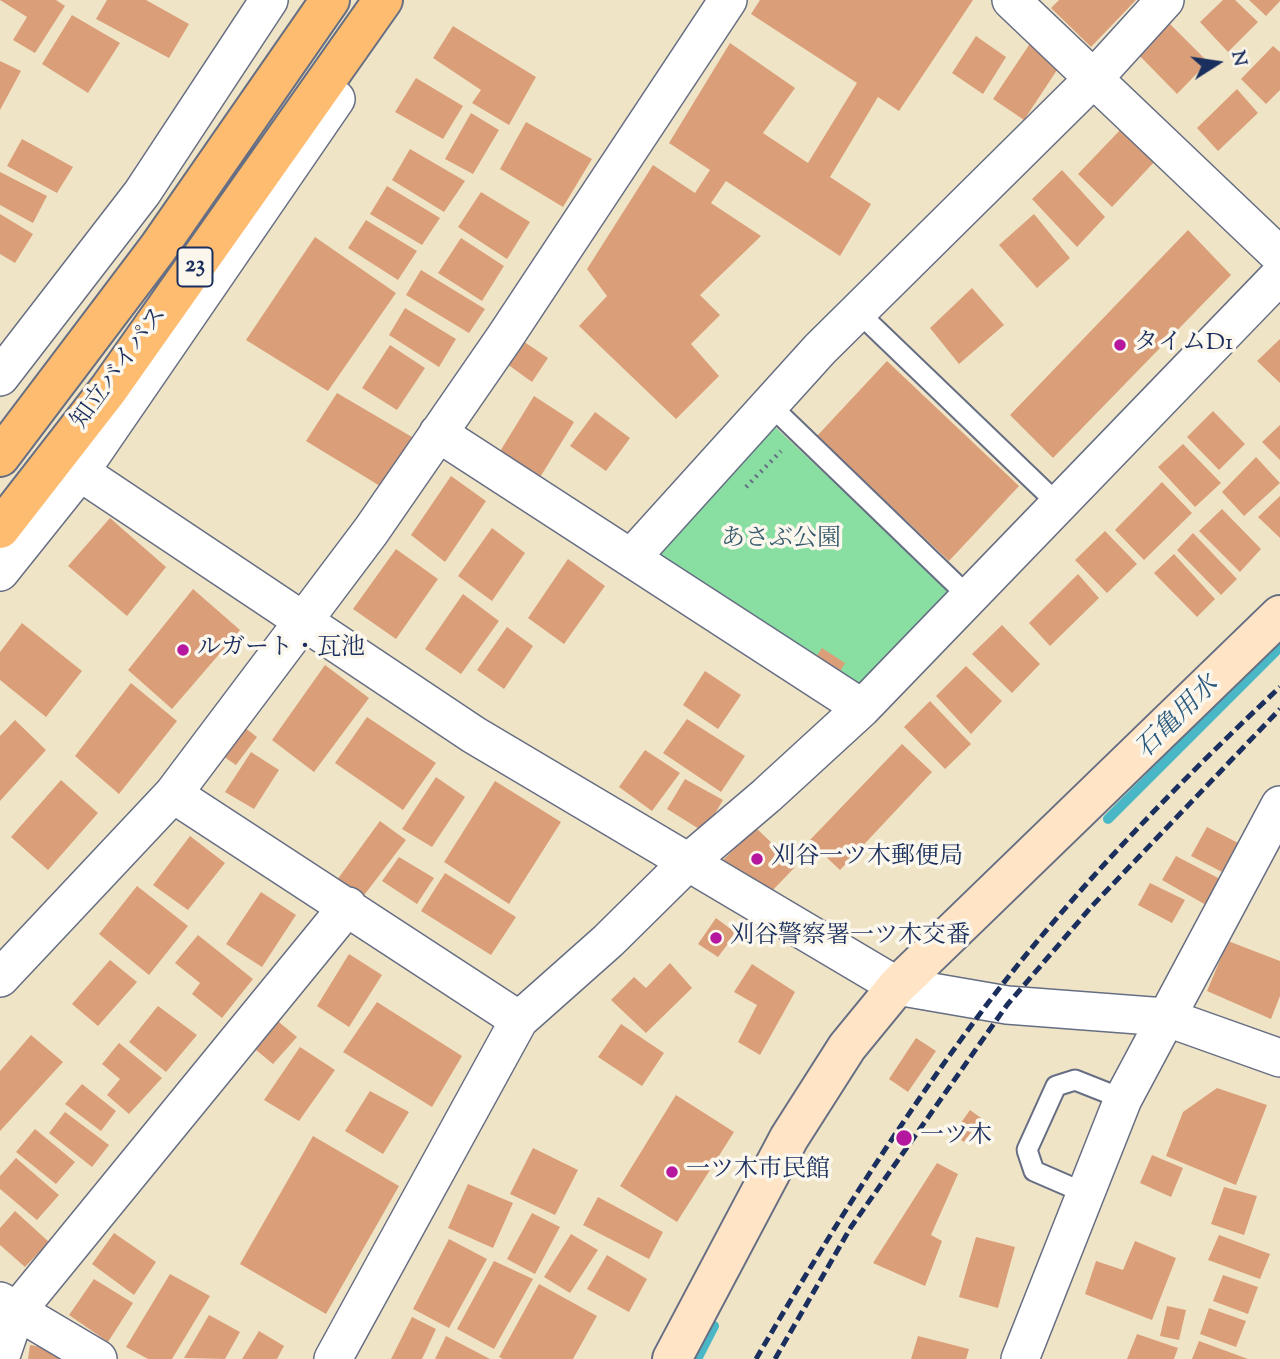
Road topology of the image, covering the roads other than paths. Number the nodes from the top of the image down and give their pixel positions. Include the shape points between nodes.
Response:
1 (269, 0) edge
2 (330, 0) edge
3 (383, 0) edge
4 (404, 0) edge
5 (728, 0) edge
6 (1011, 0) edge
7 (1165, 0) edge
8 (1095, 77) junction
9 (1280, 256) edge
10 (1280, 275) edge
11 (857, 311) junction
12 (0, 377) edge
13 (769, 404) junction
14 (438, 433) junction
15 (0, 457) edge
16 (80, 472) junction
17 (1058, 504) junction
18 (0, 529) edge
19 (631, 558) junction
20 (0, 572) edge
21 (969, 597) junction
22 (1280, 615) edge
23 (301, 622) junction
24 (862, 708) junction
25 (173, 794) junction
26 (1280, 804) edge
27 (686, 864) junction
28 (348, 906) junction
29 (0, 978) edge
30 (897, 986) junction
31 (1164, 1017) junction
32 (519, 1020) junction
33 (1280, 1058) edge
34 (1124, 1099) junction
35 (1087, 1194) junction
36 (8, 1306) edge
37 (0, 1359) edge
38 (97, 1359) edge
39 (333, 1359) edge
40 (672, 1359) edge
41 (1020, 1359) edge

1 - 12 street via 142,193
2 - 15 highway, 知立バイパス / 23 via 158,248
3 - 18 highway, 知立バイパス / 23 via 108,390
4 - 16 street
5 - 14 street
6 - 8 street
7 - 8 street
8 - 9 street
8 - 11 street
10 - 17 street
11 - 13 street
11 - 17 lane
13 - 19 street
13 - 21 lane
14 - 19 street
14 - 23 street
16 - 20 street
16 - 23 street
17 - 21 street
19 - 24 street
21 - 24 street
22 - 30 street
23 - 25 street
23 - 27 street via 474,736
24 - 27 street
25 - 28 street
25 - 29 street
26 - 31 street
27 - 30 street
27 - 32 street
28 - 32 street
28 - 36 street
30 - 31 street via 1007,1005
30 - 40 street via 847,1047 789,1138
31 - 33 street
31 - 34 street
32 - 39 street
34 - 35 street
34 - 35 lane via 1074,1080 1056,1086 1027,1150 1034,1171
35 - 41 street
36 - 37 street
36 - 38 street

